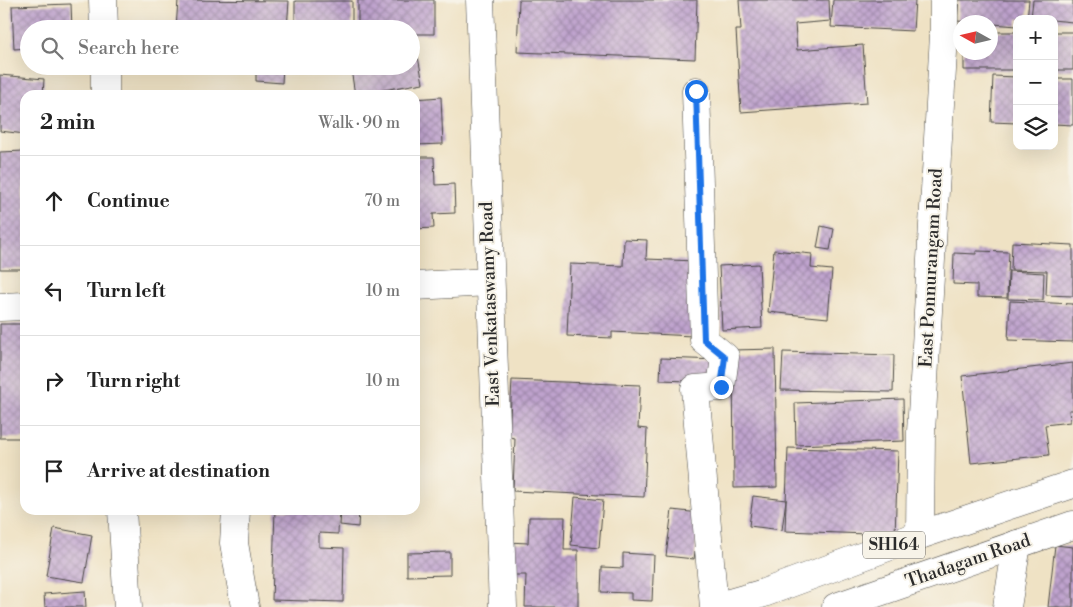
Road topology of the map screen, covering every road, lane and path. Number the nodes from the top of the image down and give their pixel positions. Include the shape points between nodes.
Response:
1 (103, 0) edge
2 (480, 0) edge
3 (944, 0) edge
4 (104, 20) edge
5 (105, 75) edge
6 (105, 90) edge
7 (696, 91) dead end
8 (489, 282) junction
9 (420, 286) edge
10 (20, 306) edge
11 (0, 307) edge
12 (1073, 484) edge
13 (122, 515) edge
14 (236, 515) edge
15 (1073, 525) edge
16 (920, 535) junction
17 (1017, 544) junction
18 (128, 607) edge
19 (245, 607) edge
20 (503, 607) edge
21 (715, 607) edge
22 (836, 607) edge
23 (1007, 607) edge

1 - 4 street
2 - 8 street, East Venkataswamy Road
3 - 16 street, East Ponnurangam Road via 921,432
5 - 6 street
7 - 21 street via 704,340 725,357 721,387 695,389
8 - 9 street
8 - 20 street, East Venkataswamy Road
10 - 11 street
12 - 16 street, SH164
13 - 18 street
14 - 19 street via 234,543
15 - 17 street, Thadagam Road / SH164
16 - 21 street, SH164 via 761,594
17 - 22 street, Thadagam Road / SH164
17 - 23 street

